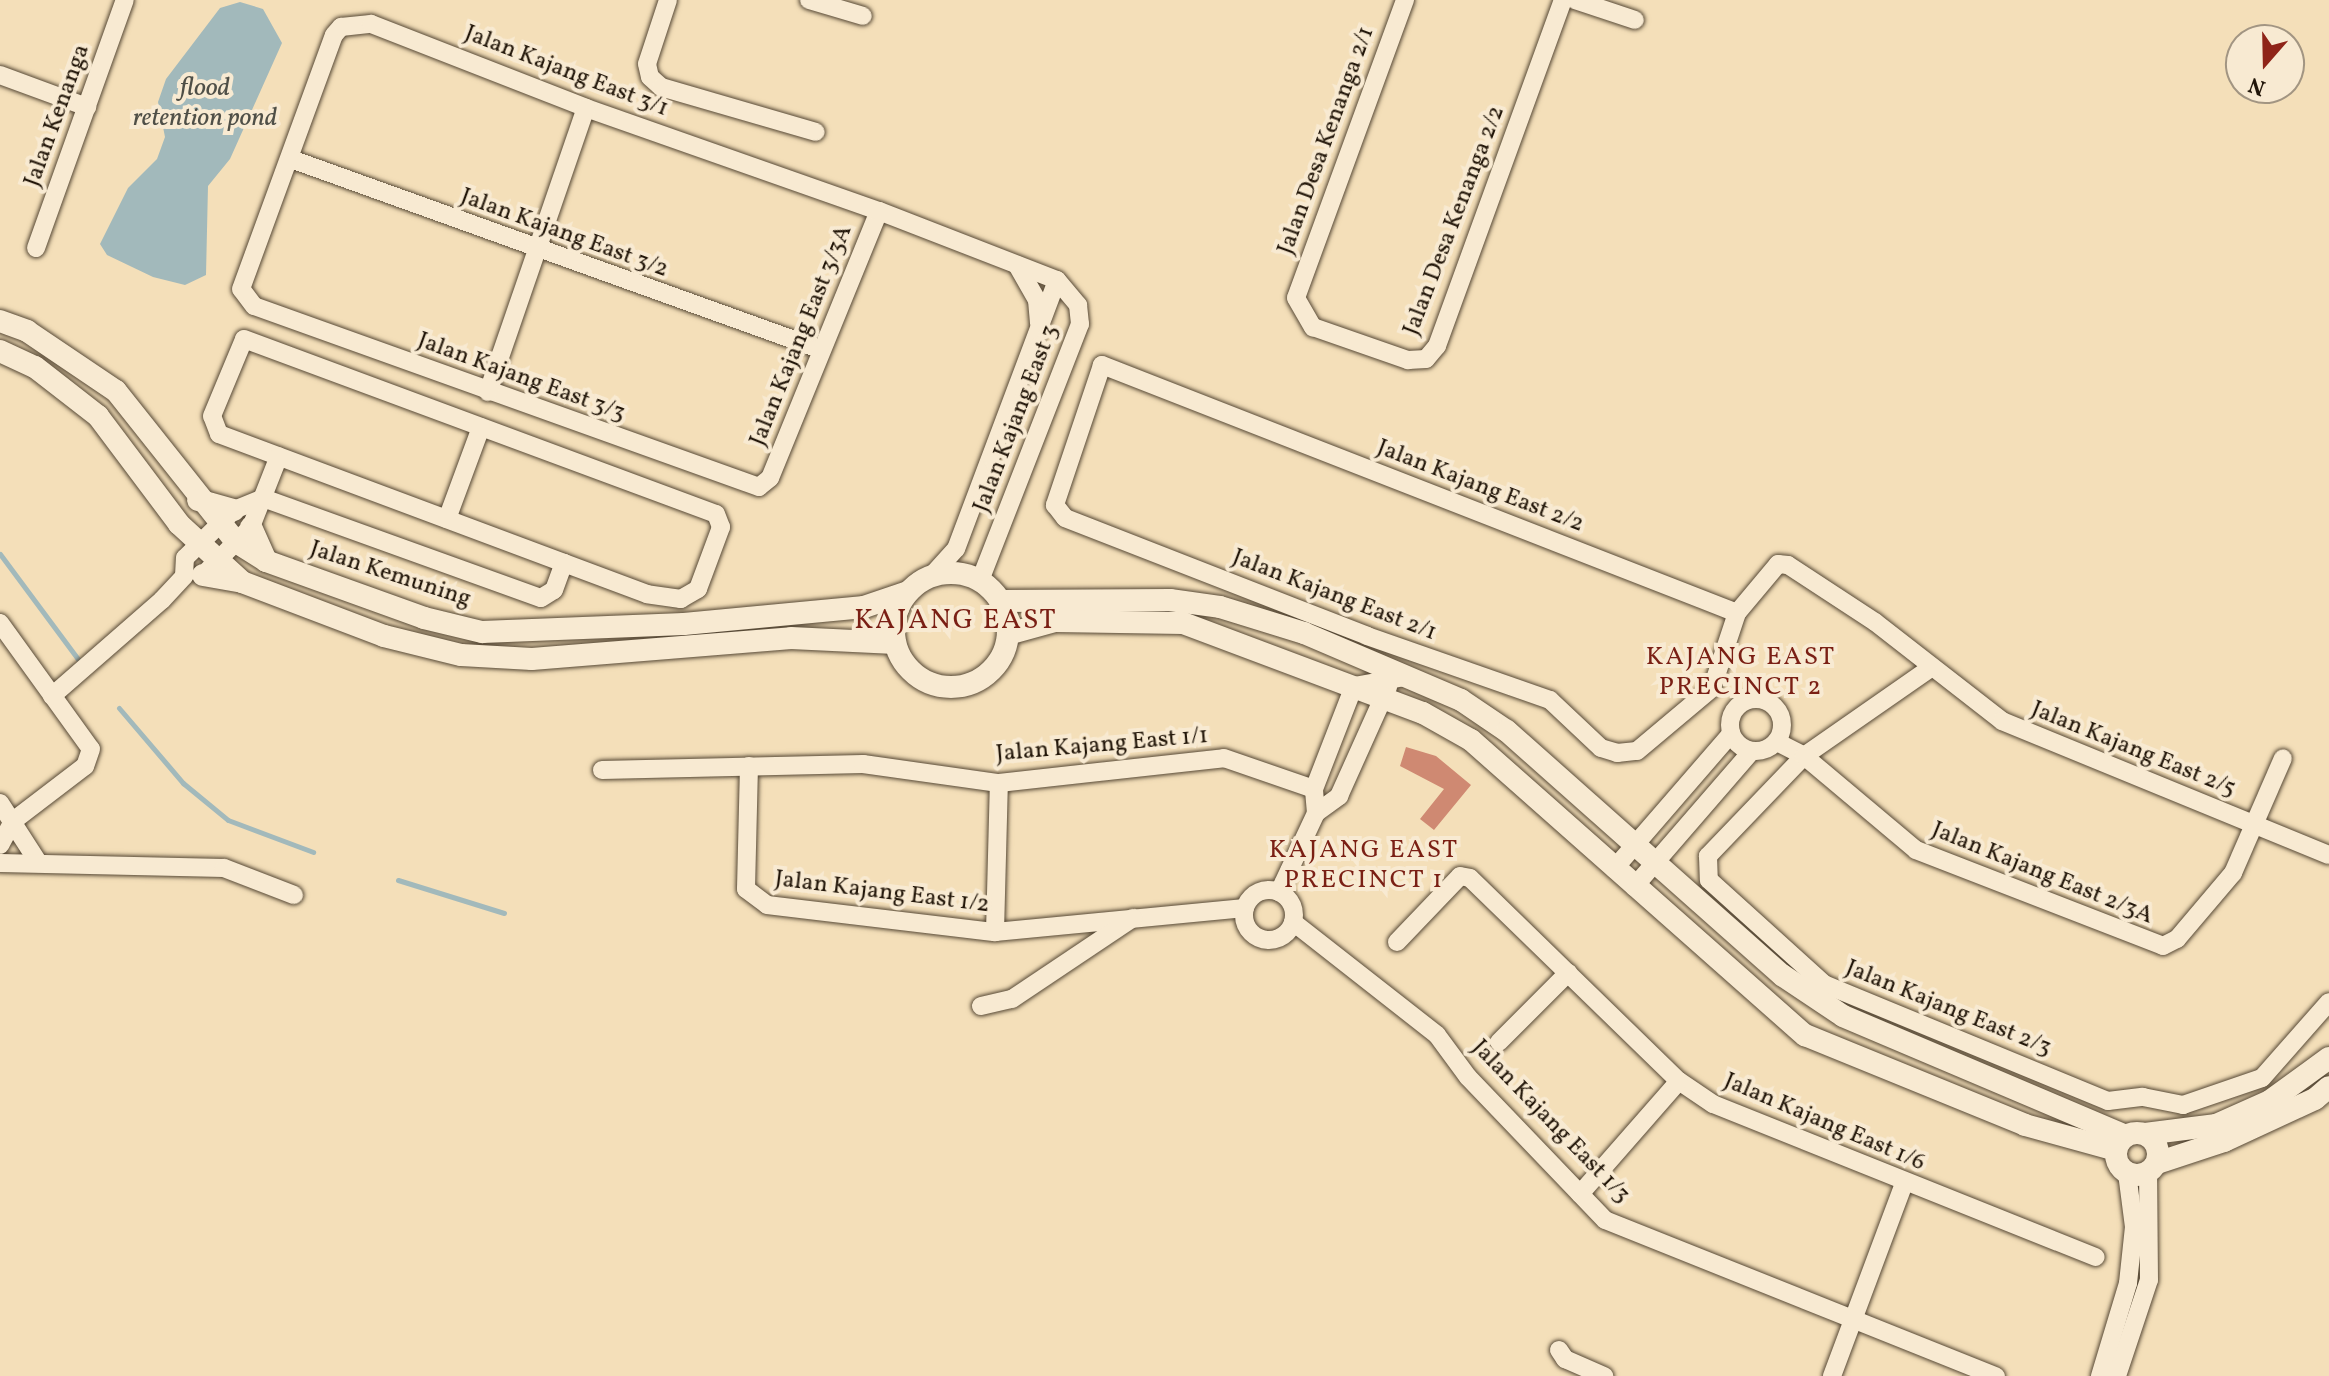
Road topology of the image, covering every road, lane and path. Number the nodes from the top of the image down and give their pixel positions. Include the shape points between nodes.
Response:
1 (125, 0) edge
2 (668, 0) edge
3 (809, 0) edge
4 (1405, 0) edge
5 (1563, 0) edge
6 (1575, 0) edge
7 (863, 16) dead end
8 (1635, 20) dead end
9 (0, 75) edge
10 (87, 107) junction
11 (586, 108) junction
12 (816, 132) dead end
13 (291, 159) junction
14 (879, 211) junction
15 (36, 248) dead end
16 (536, 252) junction
17 (1017, 265) junction
18 (1057, 280) junction
19 (1296, 298) joint
20 (254, 306) joint
21 (0, 321) edge
22 (1040, 326) junction
23 (822, 350) junction
24 (0, 351) edge
25 (1102, 365) joint
26 (488, 392) junction
27 (481, 427) junction
28 (279, 456) junction
29 (770, 478) joint
30 (263, 498) junction
31 (227, 517) junction
32 (447, 519) junction
33 (244, 534) junction
34 (198, 563) junction
35 (564, 563) junction
36 (935, 572) junction
37 (980, 581) junction
38 (908, 592) junction
39 (647, 594) junction
40 (1000, 601) junction
41 (1737, 613) junction
42 (0, 623) edge
43 (684, 624) junction
44 (1008, 634) junction
45 (895, 643) junction
46 (1365, 657) junction
47 (1932, 667) junction
48 (1412, 677) junction
49 (1354, 686) junction
50 (1385, 688) junction
51 (1712, 688) junction
52 (52, 696) junction
53 (1736, 708) junction
54 (1731, 734) junction
55 (1777, 742) junction
56 (1751, 752) junction
57 (1804, 756) junction
58 (2283, 758) dead end
59 (749, 766) junction
60 (602, 770) dead end
61 (999, 783) junction
62 (1314, 789) junction
63 (0, 803) edge
64 (1316, 813) junction
65 (13, 821) junction
66 (2257, 827) junction
67 (0, 845) edge
68 (1633, 846) junction
69 (2329, 855) edge
70 (38, 862) junction
71 (0, 863) edge
72 (1654, 864) junction
73 (1614, 869) junction
74 (1634, 887) junction
75 (1279, 892) junction
76 (294, 895) dead end
77 (1245, 908) junction
78 (1139, 914) junction
79 (1293, 922) junction
80 (995, 932) junction
81 (1397, 942) dead end
82 (1568, 973) junction
83 (2329, 1002) edge
84 (981, 1006) dead end
85 (1499, 1042) dead end
86 (2329, 1058) edge
87 (1679, 1081) junction
88 (2329, 1087) edge
89 (2129, 1140) junction
90 (2144, 1169) junction
91 (1904, 1183) junction
92 (1580, 1194) junction
93 (2096, 1257) dead end
94 (1850, 1321) junction
95 (1559, 1350) dead end
96 (1604, 1376) edge
97 (1832, 1376) edge
98 (1996, 1376) edge
99 (2100, 1376) edge
100 (2117, 1376) edge

1 - 10 street, Jalan Kenanga
2 - 12 street via 647,64 650,77 661,87
3 - 7 street
4 - 19 street, Jalan Desa Kenanga 2/1
5 - 19 street, Jalan Desa Kenanga 2/2 via 1437,346 1426,359 1396,356 1313,327
6 - 8 street
9 - 10 street
10 - 15 street, Jalan Kenanga
11 - 13 street, Jalan Kajang East 3/1 via 420,41 355,24 341,27 327,49
11 - 14 street, Jalan Kajang East 3/1
11 - 16 street
13 - 16 street, Jalan Kajang East 3/2
13 - 20 street, Jalan Kajang East 3/1 via 241,289
14 - 17 street, Jalan Kajang East 3/1
14 - 23 street, Jalan Kajang East 3/3A
16 - 23 street, Jalan Kajang East 3/2
16 - 26 street
17 - 18 street, Jalan Kajang East 3/1
17 - 22 street, Jalan Kajang East 3 via 1037,300
18 - 22 street, Jalan Kajang East 3
18 - 37 street, Jalan Kajang East 3 via 1078,305 1080,324
20 - 26 street, Jalan Kajang East 3/3
21 - 31 street, Jalan Kemuning via 27,331 116,391 198,500
22 - 36 street, Jalan Kajang East 3 via 956,549
23 - 29 street, Jalan Kajang East 3/3A
24 - 34 street via 35,367 98,416 179,524
25 - 41 street, Jalan Kajang East 2/2
25 - 51 street, Jalan Kajang East 2/1 via 1055,505 1065,518 1367,636 1550,700 1601,748 1617,753 1637,751
26 - 29 street, Jalan Kajang East 3/3 via 745,486
27 - 28 street via 244,339 212,416 214,426
27 - 32 street
27 - 39 street via 716,514 721,527 698,589 681,599
28 - 30 street
28 - 32 street
30 - 31 street
30 - 33 street
30 - 35 street via 541,598 554,590
31 - 33 street, Jalan Kemuning
31 - 34 street
32 - 35 street
33 - 34 street
33 - 43 street, Jalan Kemuning via 266,561 482,632
34 - 45 street via 384,636 461,655 532,659 791,638
34 - 52 street
35 - 39 street
36 - 37 street
36 - 38 street
37 - 40 street
38 - 43 street, Jalan Kemuning via 864,607
38 - 45 street via 894,625
39 - 43 street
40 - 44 street
40 - 46 street via 1170,600 1220,607
41 - 47 street, Jalan Kajang East 2/5 via 1778,564 1788,565
41 - 51 street
42 - 52 street
44 - 45 street via 995,667 956,687 914,673
44 - 49 street via 1055,621 1183,623
46 - 48 street
46 - 50 street
47 - 57 street
47 - 66 street, Jalan Kajang East 2/5 via 2002,721
48 - 50 street
48 - 68 street via 1507,731
49 - 50 street
49 - 62 street
50 - 64 street via 1339,796
50 - 73 street via 1471,740
51 - 53 street
52 - 65 street via 91,749 85,766
53 - 54 street
53 - 55 street via 1758,699 1773,705 1783,727
54 - 56 street
54 - 68 street
55 - 56 street
55 - 57 street
56 - 72 street
57 - 66 street, Jalan Kajang East 2/3A via 1916,850 2148,946 2177,939 2233,873
57 - 83 street, Jalan Kajang East 2/3 via 1708,856 1709,880 1824,984 2108,1101 2143,1097 2183,1105 2262,1078
58 - 66 street, Jalan Kajang East 2/3A
59 - 60 street, Jalan Kajang East 1/1
59 - 61 street, Jalan Kajang East 1/1 via 863,764
59 - 80 street, Jalan Kajang East 1/2 via 746,889 754,900
61 - 62 street, Jalan Kajang East 1/1 via 1224,758
61 - 80 street
62 - 64 street
63 - 65 street
64 - 75 street
65 - 67 street
65 - 70 street
66 - 69 street, Jalan Kajang East 2/5
68 - 72 street
68 - 73 street
70 - 71 street
70 - 76 street via 224,868
72 - 74 street
72 - 89 street via 1782,975 1843,1016
73 - 74 street
74 - 89 street via 1805,1035 2025,1125
75 - 77 street via 1259,892
75 - 79 street via 1290,902
77 - 78 street, Jalan Kajang East 1/2
77 - 79 street via 1245,922 1259,937 1279,937
78 - 80 street, Jalan Kajang East 1/2
78 - 84 street via 1012,999
79 - 92 street, Jalan Kajang East 1/3 via 1437,1035 1468,1077
81 - 82 street, Jalan Kajang East 1/6 via 1466,876
82 - 85 street
82 - 87 street, Jalan Kajang East 1/6
86 - 89 street via 2270,1101 2216,1125
87 - 91 street, Jalan Kajang East 1/6 via 1713,1104
87 - 92 street
88 - 90 street via 2315,1099 2224,1141
89 - 90 street
89 - 90 street via 2158,1149
90 - 99 street via 2128,1283
90 - 100 street via 2149,1280
91 - 93 street, Jalan Kajang East 1/6
91 - 94 street
92 - 94 street, Jalan Kajang East 1/3 via 1605,1220
94 - 97 street
94 - 98 street, Jalan Kajang East 1/3
95 - 96 street via 1565,1359

